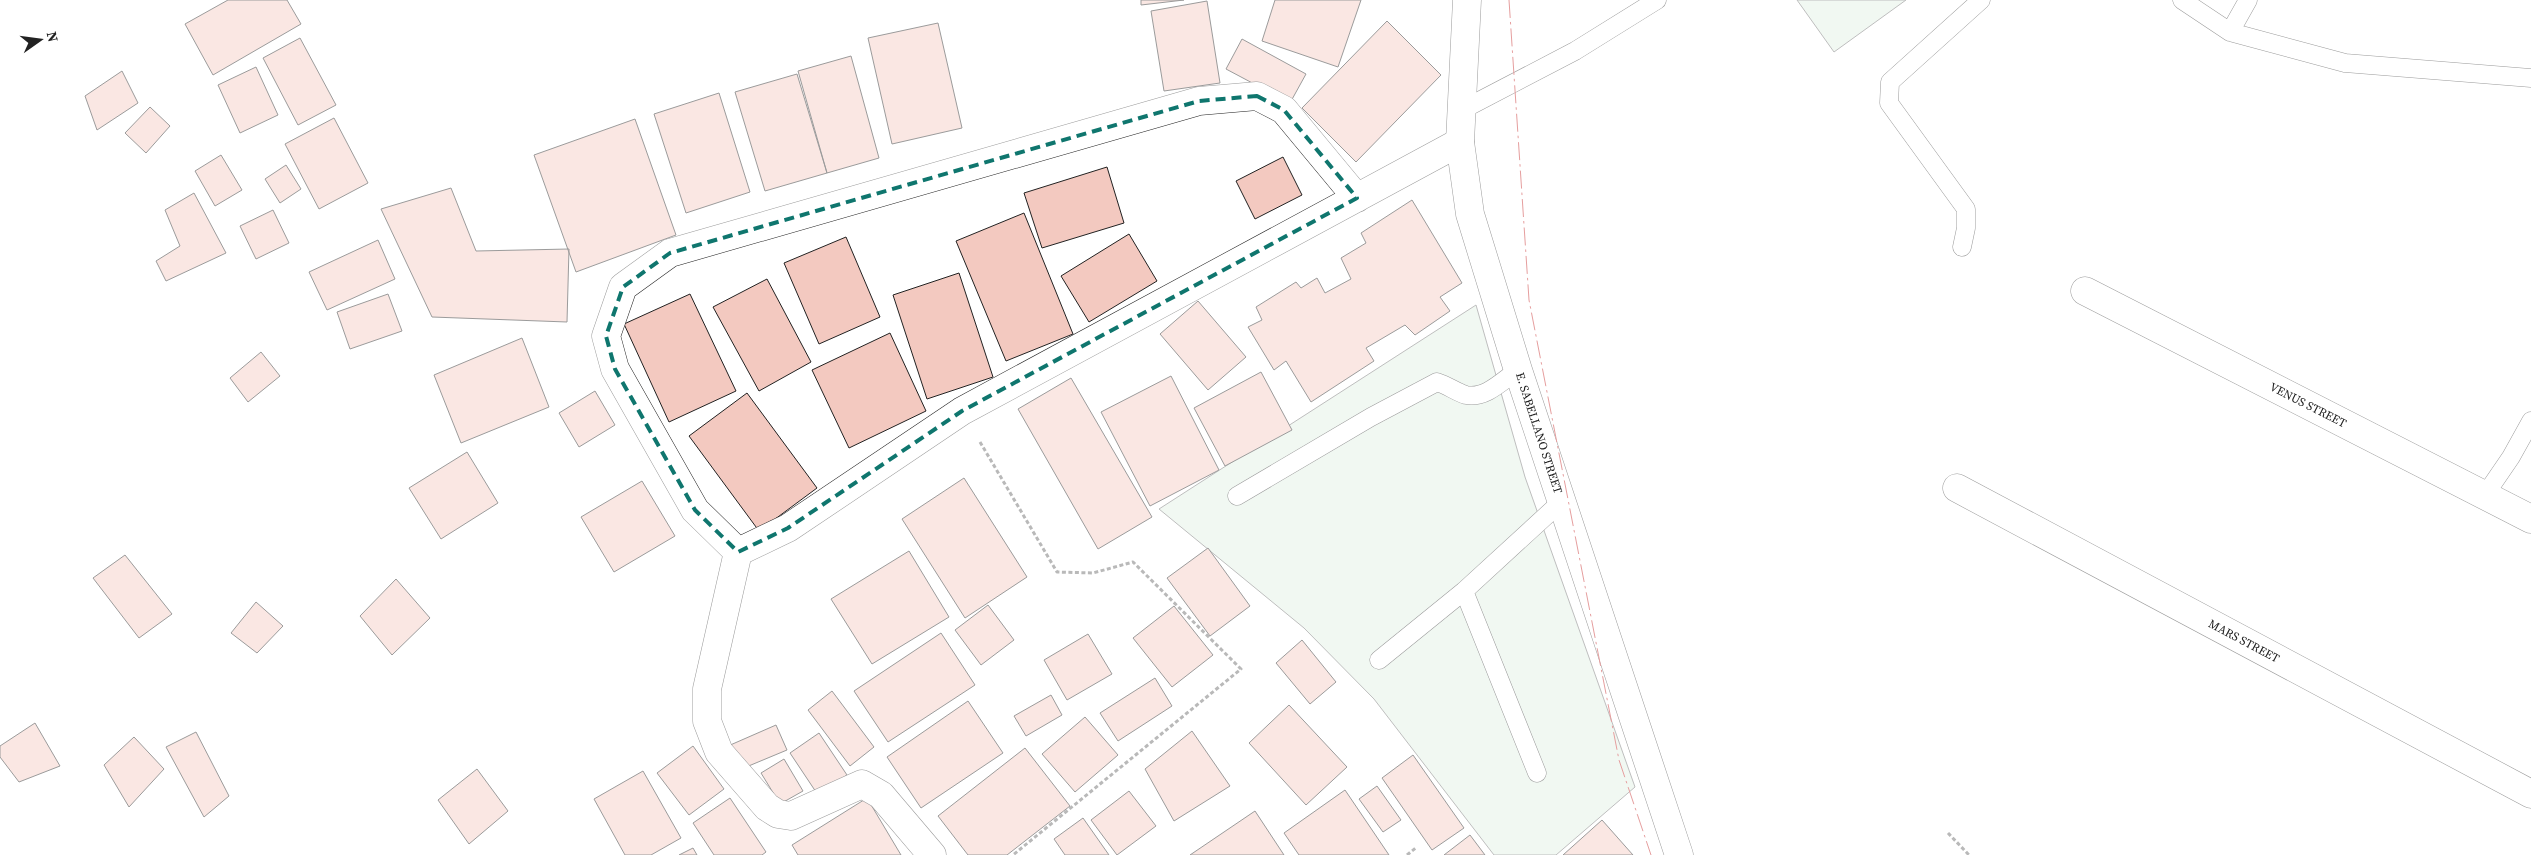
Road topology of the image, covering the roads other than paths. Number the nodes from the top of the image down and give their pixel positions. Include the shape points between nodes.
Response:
1 (1467, 0) edge
2 (1657, 0) edge
3 (1981, 0) edge
4 (2182, 0) edge
5 (2248, 0) edge
6 (2230, 32) junction
7 (2531, 78) edge
8 (1460, 111) junction
9 (1460, 142) junction
10 (1357, 198) junction
11 (1962, 247) dead end
12 (2085, 291) dead end
13 (1518, 370) junction
14 (2531, 420) edge
15 (1957, 488) dead end
16 (2485, 495) junction
17 (1237, 496) dead end
18 (1561, 502) junction
19 (2531, 518) edge
20 (738, 552) junction
21 (1464, 591) junction
22 (1378, 660) dead end
23 (1537, 773) dead end
24 (2531, 794) edge
25 (932, 855) edge
26 (1679, 855) edge

1 - 8 street, E. SABELLANO STREET
2 - 8 lane via 1575,51
3 - 11 lane via 1890,82 1889,103 1966,209
4 - 6 lane
5 - 6 lane
6 - 7 lane via 2345,64
8 - 9 street, E. SABELLANO STREET
9 - 10 street
9 - 13 street, E. SABELLANO STREET via 1470,214
10 - 20 street via 962,411 788,528
10 - 20 street via 1284,110 1256,96 1200,101 670,253 623,287 606,336 614,369 696,510
12 - 16 street, VENUS STREET
13 - 17 lane via 1485,393 1466,394 1437,382
13 - 18 street, E. SABELLANO STREET
14 - 16 lane
15 - 24 street, MARS STREET
16 - 19 street, VENUS STREET
18 - 21 lane
18 - 26 street, E. SABELLANO STREET
20 - 25 street via 706,689 707,721 719,752 767,807 778,814 791,816 862,784 882,794
21 - 22 lane
21 - 23 lane

